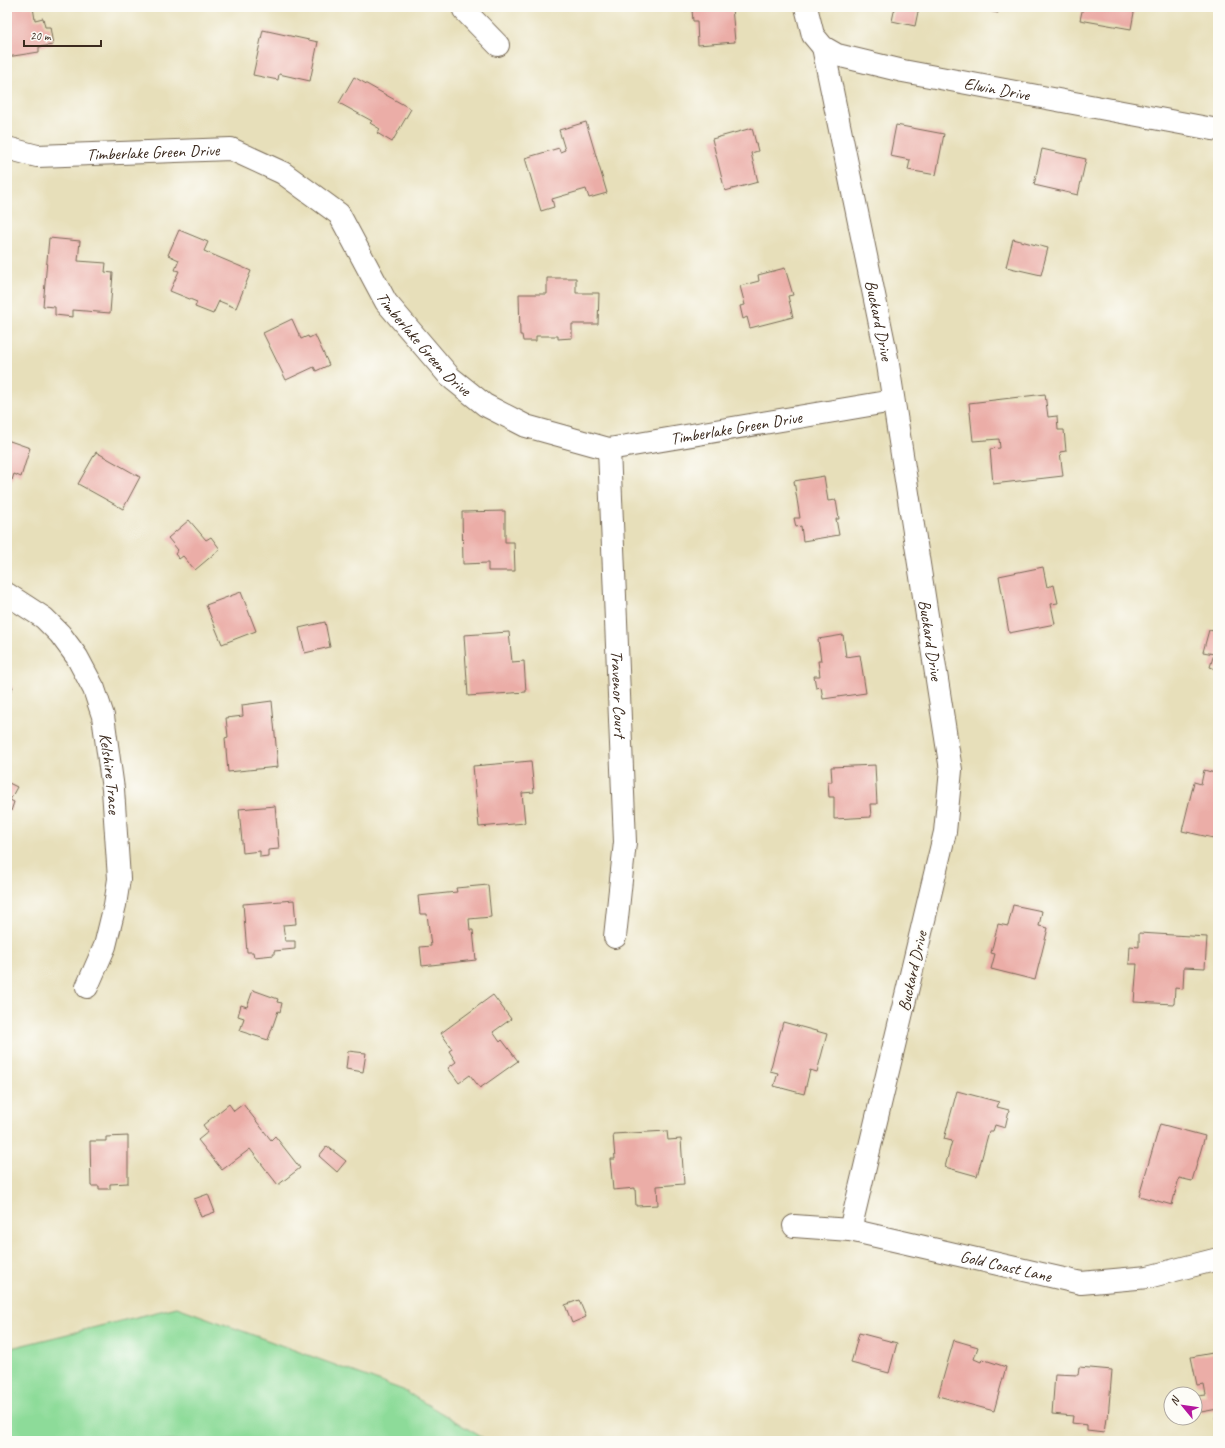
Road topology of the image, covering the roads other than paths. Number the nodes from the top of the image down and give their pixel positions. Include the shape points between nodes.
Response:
1 (463, 7) edge
2 (806, 7) edge
3 (498, 45) dead end
4 (823, 47) junction
5 (1218, 130) edge
6 (7, 148) edge
7 (893, 401) junction
8 (609, 449) junction
9 (7, 594) edge
10 (615, 938) dead end
11 (87, 986) dead end
12 (794, 1226) dead end
13 (850, 1230) junction
14 (1218, 1259) edge

1 - 3 street
2 - 4 street, Elwin Drive via 813,35
4 - 5 street, Elwin Drive via 837,56 903,71
4 - 7 street, Buckard Drive via 887,358
6 - 8 street, Timberlake Green Drive via 37,156 231,149 283,173 339,214 386,302 450,377 485,405 526,426
7 - 8 street, Timberlake Green Drive
7 - 13 street, Buckard Drive via 950,770 945,832
8 - 10 street, Travenor Court via 625,842
9 - 11 street, Kelshire Trace via 44,618 60,634 78,657 94,689 103,716 113,789 119,879 105,946
12 - 13 street, Gold Coast Lane
13 - 14 street, Gold Coast Lane via 1081,1283 1148,1277

